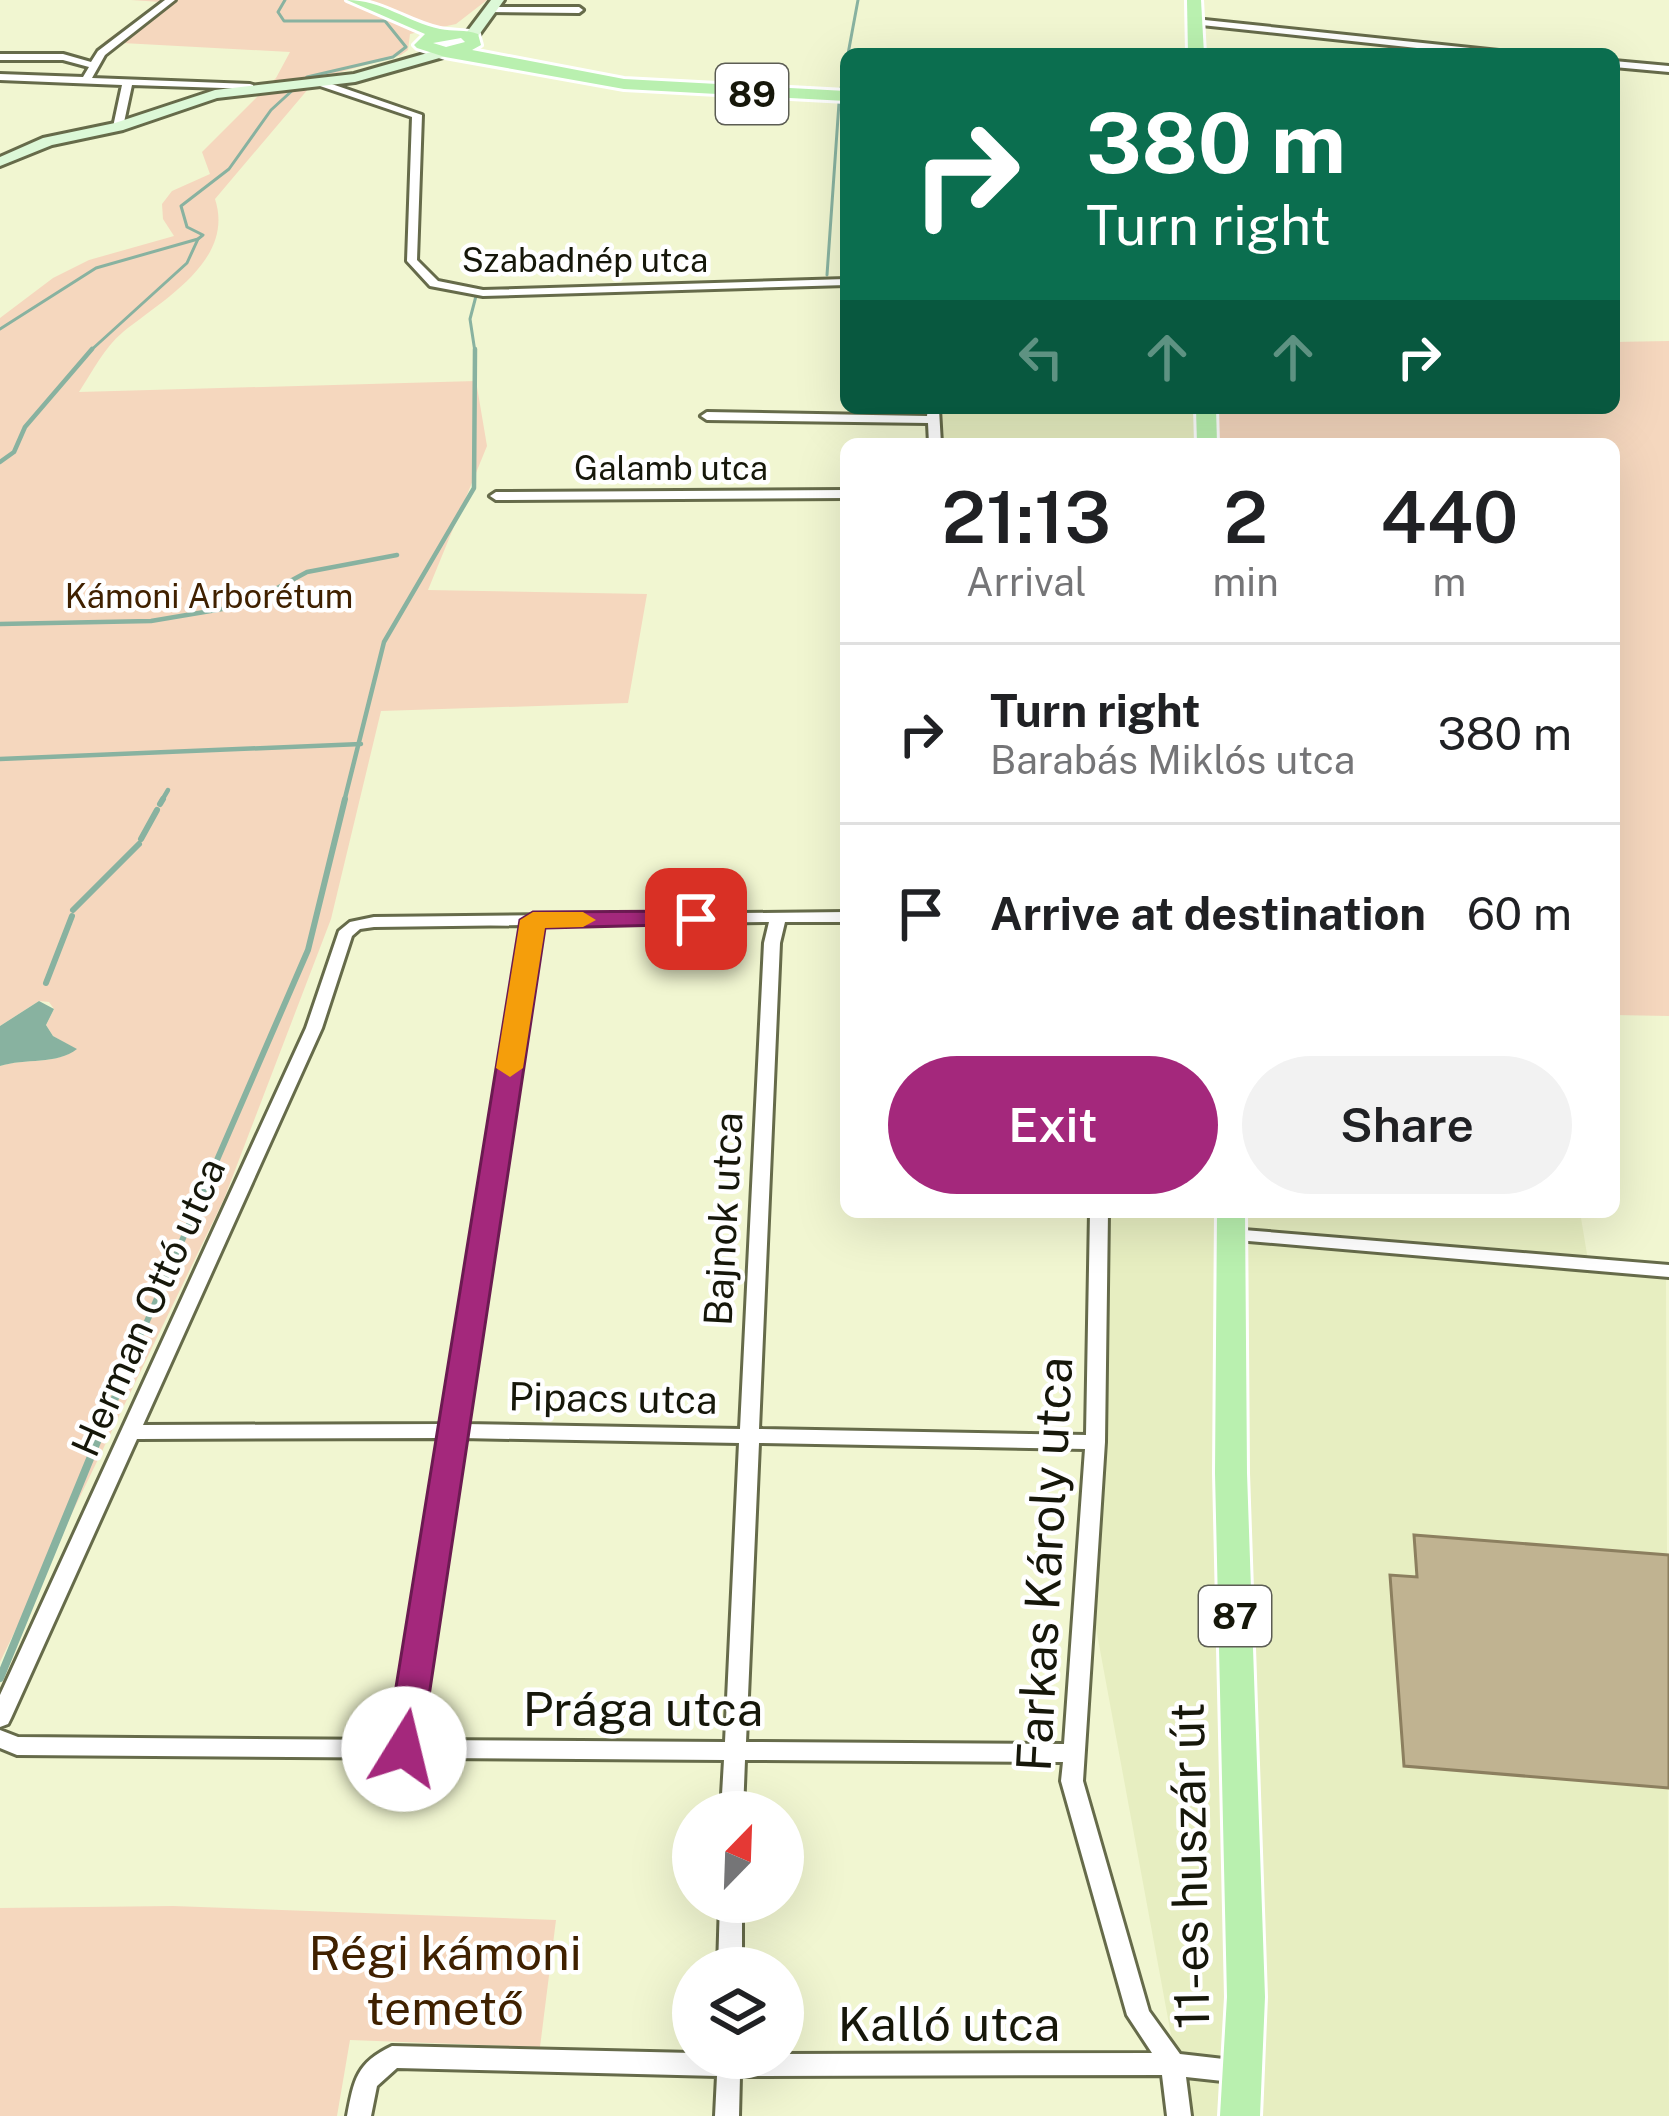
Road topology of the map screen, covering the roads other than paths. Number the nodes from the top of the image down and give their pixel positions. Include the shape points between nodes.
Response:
1 (171, 0) edge
2 (354, 0) edge
3 (1194, 0) edge
4 (494, 5) edge
5 (579, 10) dead end
6 (404, 22) junction
7 (1195, 22) junction
8 (446, 33) junction
9 (472, 40) junction
10 (423, 44) junction
11 (1196, 48) edge
12 (1442, 48) edge
13 (450, 51) junction
14 (0, 57) edge
15 (514, 63) junction
16 (1620, 64) edge
17 (94, 66) junction
18 (395, 66) junction
19 (1669, 68) edge
20 (0, 77) edge
21 (87, 80) junction
22 (128, 85) junction
23 (352, 85) junction
24 (213, 89) junction
25 (840, 96) edge
26 (118, 127) junction
27 (0, 162) edge
28 (840, 282) edge
29 (934, 414) edge
30 (707, 416) dead end
31 (840, 494) edge
32 (496, 496) dead end
33 (840, 917) edge
34 (778, 918) junction
35 (533, 920) junction
36 (1099, 1218) edge
37 (1231, 1223) edge
38 (1669, 1270) edge
39 (452, 1431) junction
40 (130, 1432) junction
41 (749, 1436) junction
42 (1095, 1442) junction
43 (0, 1718) edge
44 (0, 1739) edge
45 (404, 1749) junction
46 (733, 1751) junction
47 (1071, 1753) junction
48 (732, 1791) edge
49 (672, 2061) edge
50 (804, 2062) edge
51 (1173, 2064) junction
52 (728, 2079) edge
53 (1242, 2097) edge
54 (358, 2116) edge
55 (727, 2116) edge
56 (1179, 2116) edge

1 - 17 street via 100,52
2 - 6 main road, 89
3 - 7 main road
4 - 5 street
4 - 8 main road
4 - 9 main road
6 - 8 main road, 89
6 - 10 main road, 89
7 - 11 main road
7 - 12 street
8 - 9 main road, 89
8 - 10 main road
9 - 13 main road
9 - 15 main road, 89
10 - 13 main road, 89
10 - 18 main road
13 - 15 main road, 89
13 - 18 main road
14 - 17 street via 63,57
15 - 25 main road, 89 via 657,88
16 - 19 street
17 - 21 street
18 - 23 main road
20 - 21 street
21 - 22 street
22 - 24 street
22 - 26 street
23 - 24 main road
23 - 28 street, Szabadnép utca via 419,120 412,260 434,284 514,293
24 - 26 main road
26 - 27 main road via 48,141
29 - 30 street
31 - 32 street, Galamb utca
33 - 34 street
34 - 35 street
34 - 41 street, Bajnok utca
35 - 39 street
35 - 40 street, Herman Ottó utca via 355,925 345,934 314,1028
36 - 42 street, Farkas Károly utca
37 - 38 street
37 - 53 main road, 11-es huszár út / 87
39 - 40 street, Pipacs utca
39 - 41 street, Pipacs utca
39 - 45 street
40 - 43 street, Herman Ottó utca
41 - 42 street, Pipacs utca
41 - 46 street, Bajnok utca
42 - 47 street, Farkas Károly utca
44 - 45 street, Prága utca via 17,1746
45 - 46 street, Prága utca
46 - 47 street, Prága utca
46 - 48 street, Bajnok utca
47 - 51 street, Farkas Károly utca via 1078,1814 1139,2015
49 - 54 street, Kalló utca via 392,2057 372,2069
50 - 51 street, Kalló utca
51 - 53 street, Kalló utca
51 - 56 street, Farkas Károly utca
52 - 55 street

